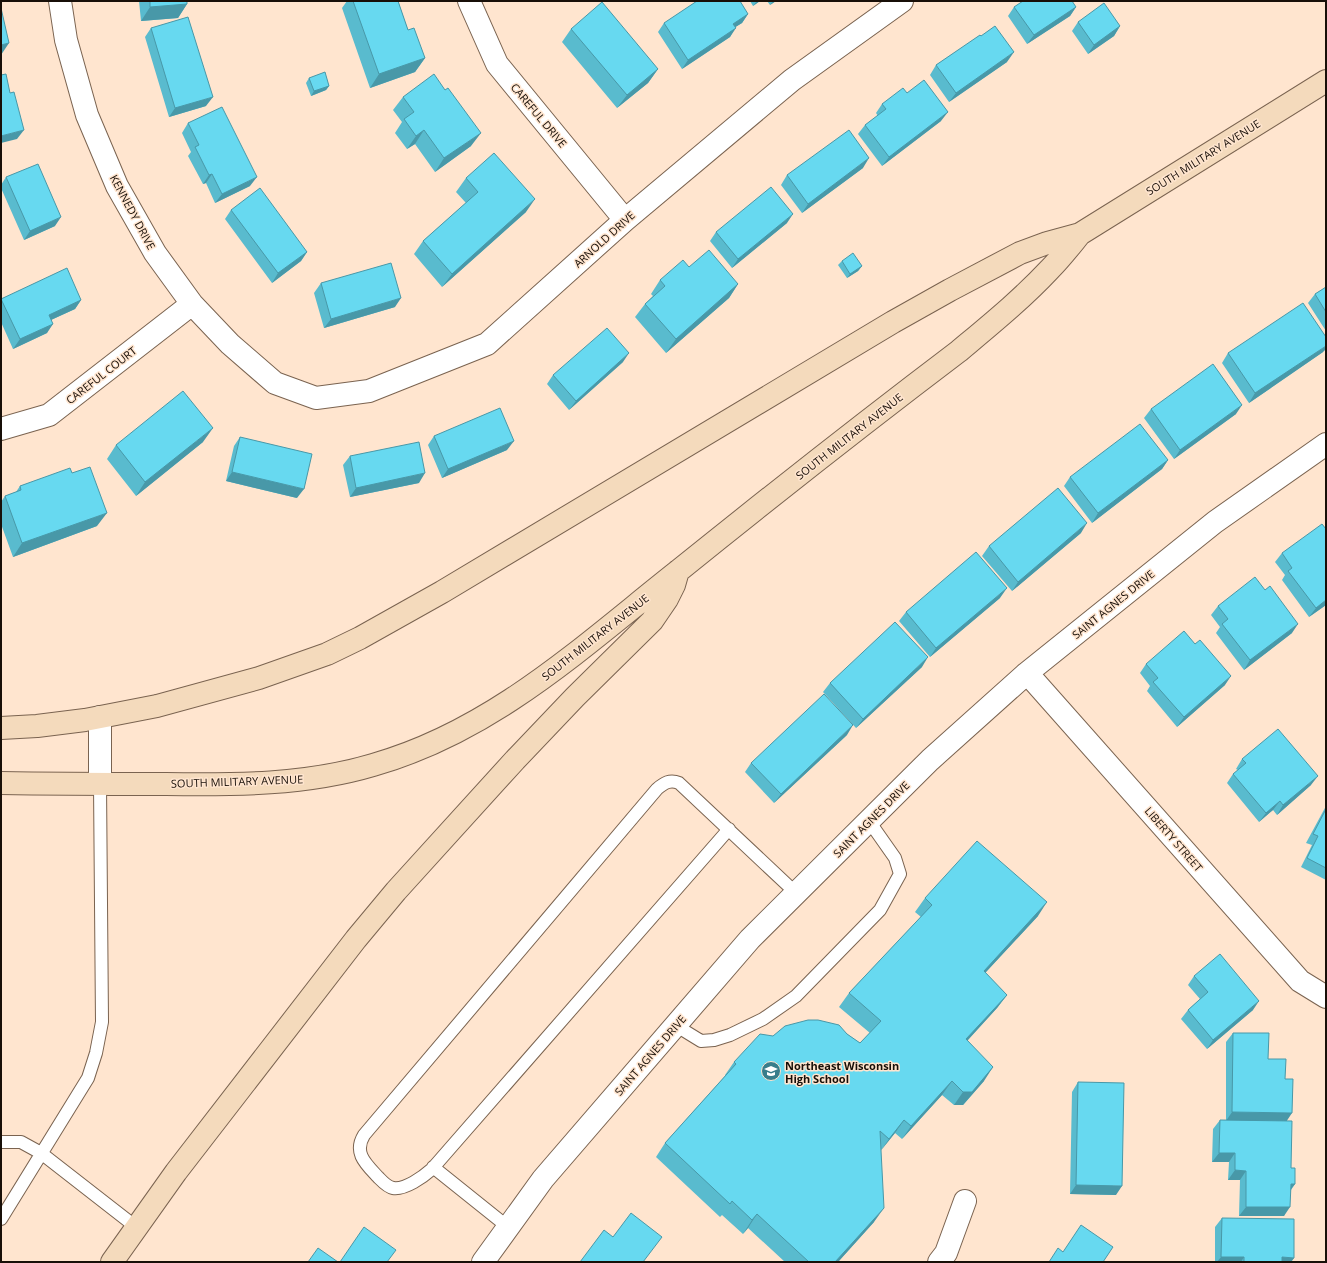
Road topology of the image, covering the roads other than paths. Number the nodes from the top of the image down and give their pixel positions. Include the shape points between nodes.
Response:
1 (60, 1) edge
2 (469, 1) edge
3 (902, 1) edge
4 (1326, 81) edge
5 (625, 220) junction
6 (1080, 234) junction
7 (192, 304) junction
8 (275, 384) joint
9 (1, 429) edge
10 (1326, 444) edge
11 (679, 570) junction
12 (1028, 673) junction
13 (100, 717) junction
14 (1, 728) edge
15 (1, 783) edge
16 (100, 784) junction
17 (869, 821) junction
18 (729, 830) junction
19 (796, 893) junction
20 (1326, 997) edge
21 (676, 1025) junction
22 (1, 1142) edge
23 (41, 1153) junction
24 (433, 1167) junction
25 (965, 1201) dead end
26 (1, 1219) edge
27 (136, 1227) junction
28 (508, 1227) junction
29 (112, 1262) edge
30 (483, 1262) edge
31 (939, 1262) edge

1 - 7 street, KENNEDY DRIVE via 66,40 87,115 117,186 155,253
2 - 5 street, CAREFUL DRIVE via 497,64
3 - 5 street, ARNOLD DRIVE via 792,80
4 - 6 main road, SOUTH MILITARY AVENUE
5 - 8 street, ARNOLD DRIVE via 487,344 369,391 316,398
6 - 11 main road, SOUTH MILITARY AVENUE via 1050,269 982,332
6 - 13 main road, SOUTH MILITARY AVENUE via 1046,243 1008,259 899,318 442,592 360,638 310,660 259,678 177,701
7 - 8 street, KENNEDY DRIVE via 230,344
7 - 9 street, CAREFUL COURT via 50,415
10 - 12 street, SAINT AGNES DRIVE via 1215,522
11 - 16 main road, SOUTH MILITARY AVENUE via 525,692 468,726 409,753 349,771 289,780 206,785
11 - 27 main road via 667,600 652,621 515,760 356,939
12 - 17 street, SAINT AGNES DRIVE via 930,760
12 - 20 street, LIBERTY STREET via 1300,981
13 - 14 main road, SOUTH MILITARY AVENUE
13 - 16 street
15 - 16 main road, SOUTH MILITARY AVENUE
16 - 23 lane via 102,1022 88,1078
17 - 19 street, SAINT AGNES DRIVE
17 - 21 lane via 895,858 900,874 880,910 796,996 763,1019 730,1035 701,1042
18 - 19 lane
18 - 24 lane
18 - 24 lane via 679,783 668,782 657,789 360,1142 364,1163 392,1188 401,1188 422,1177
19 - 21 street, SAINT AGNES DRIVE via 750,939
21 - 28 street, SAINT AGNES DRIVE via 543,1179
22 - 23 lane via 21,1142
23 - 26 lane
23 - 27 lane
24 - 28 lane
25 - 31 street via 946,1253
27 - 29 main road
28 - 30 street, SAINT AGNES DRIVE

